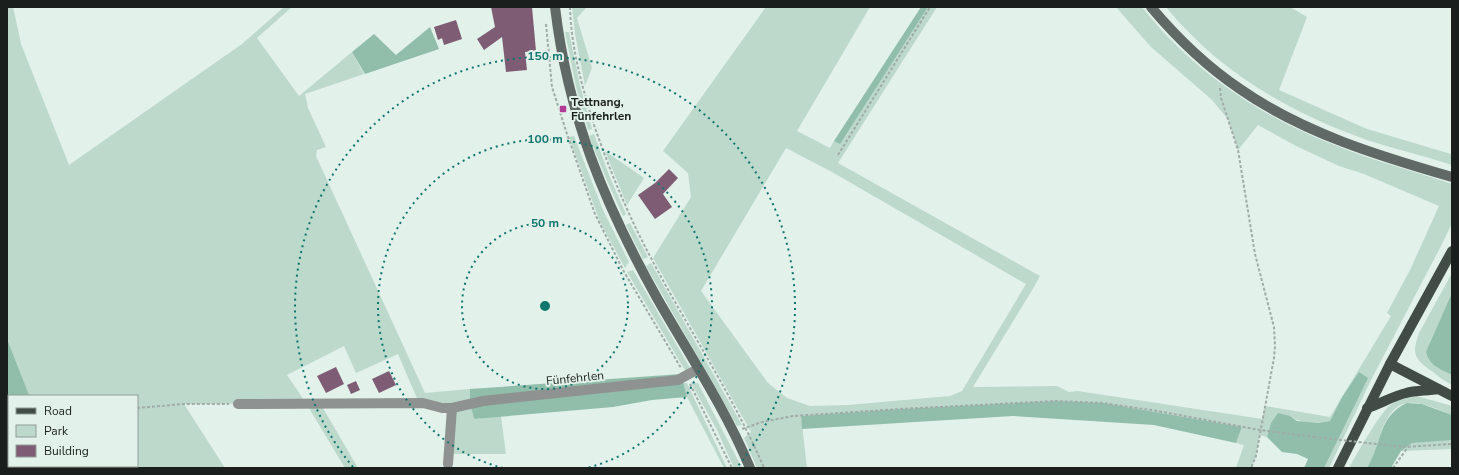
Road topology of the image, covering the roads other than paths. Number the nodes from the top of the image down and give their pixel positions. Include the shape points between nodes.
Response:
1 (555, 7) edge
2 (1151, 7) edge
3 (1452, 177) edge
4 (1452, 251) edge
5 (1390, 364) junction
6 (698, 369) junction
7 (1438, 389) junction
8 (1452, 396) edge
9 (238, 404) road end
10 (452, 408) junction
11 (1367, 408) junction
12 (448, 464) dead end
13 (750, 468) edge
14 (1338, 468) edge

1 - 6 main road via 569,88 597,176 639,264
2 - 3 main road via 1191,50 1223,77 1258,101 1301,124 1362,149
4 - 5 main road
5 - 7 main road
5 - 11 main road
6 - 10 street, Fünfehrlen via 678,380 483,401
6 - 13 main road via 734,433
7 - 8 main road
7 - 11 main road via 1404,393
9 - 10 street, Fünfehrlen via 423,403
10 - 12 street
11 - 14 main road

